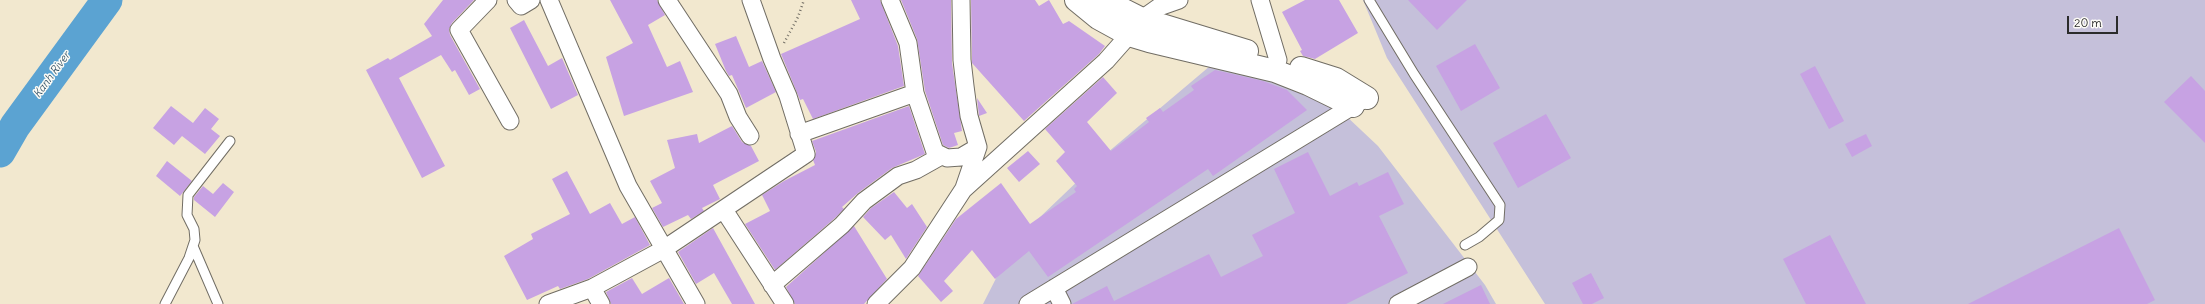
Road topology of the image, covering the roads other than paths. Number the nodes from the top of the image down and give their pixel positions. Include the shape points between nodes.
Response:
1 (488, 0) edge
2 (516, 0) edge
3 (531, 0) edge
4 (549, 0) edge
5 (667, 0) edge
6 (751, 0) edge
7 (890, 0) edge
8 (961, 0) edge
9 (1076, 0) edge
10 (1104, 0) edge
11 (1179, 0) edge
12 (1260, 0) edge
13 (1369, 0) edge
14 (1135, 27) junction
15 (1278, 60) junction
16 (915, 93) junction
17 (1360, 102) junction
18 (510, 121) dead end
19 (799, 134) junction
20 (750, 136) dead end
21 (230, 141) dead end
22 (978, 147) junction
23 (941, 156) junction
24 (963, 190) junction
25 (724, 210) junction
26 (1465, 245) dead end
27 (193, 246) junction
28 (664, 249) junction
29 (1468, 267) dead end
30 (772, 285) junction
31 (592, 288) junction
32 (1054, 288) junction
33 (165, 304) edge
34 (218, 304) edge
35 (548, 304) edge
36 (601, 304) edge
37 (696, 304) edge
38 (785, 304) edge
39 (876, 304) edge
40 (1028, 304) edge
41 (1062, 304) edge
42 (1398, 304) edge

1 - 18 street via 459,30
2 - 3 street via 521,6
4 - 28 street via 628,186
5 - 20 street via 729,94 738,117
6 - 19 street via 788,96
7 - 16 street via 908,43
8 - 22 street via 964,80 969,116
9 - 14 street via 1098,18
10 - 14 street
11 - 14 street via 1159,7
12 - 15 street
13 - 26 lane via 1500,205 1499,220
14 - 15 street
14 - 17 street via 1149,41 1275,71
14 - 24 street via 1106,61
15 - 17 street via 1336,80
16 - 19 street
16 - 23 street via 934,152
17 - 32 street
19 - 25 street via 806,154
21 - 27 lane via 188,195 187,216 196,235
22 - 23 street via 960,157
22 - 24 street
23 - 30 street via 916,170 898,176 864,201 842,225
24 - 39 street via 912,268
25 - 28 street
25 - 30 street
27 - 33 lane
27 - 34 lane
28 - 31 street
28 - 37 street
29 - 42 street
30 - 38 street
31 - 35 street
31 - 36 street
32 - 40 street
32 - 41 street

